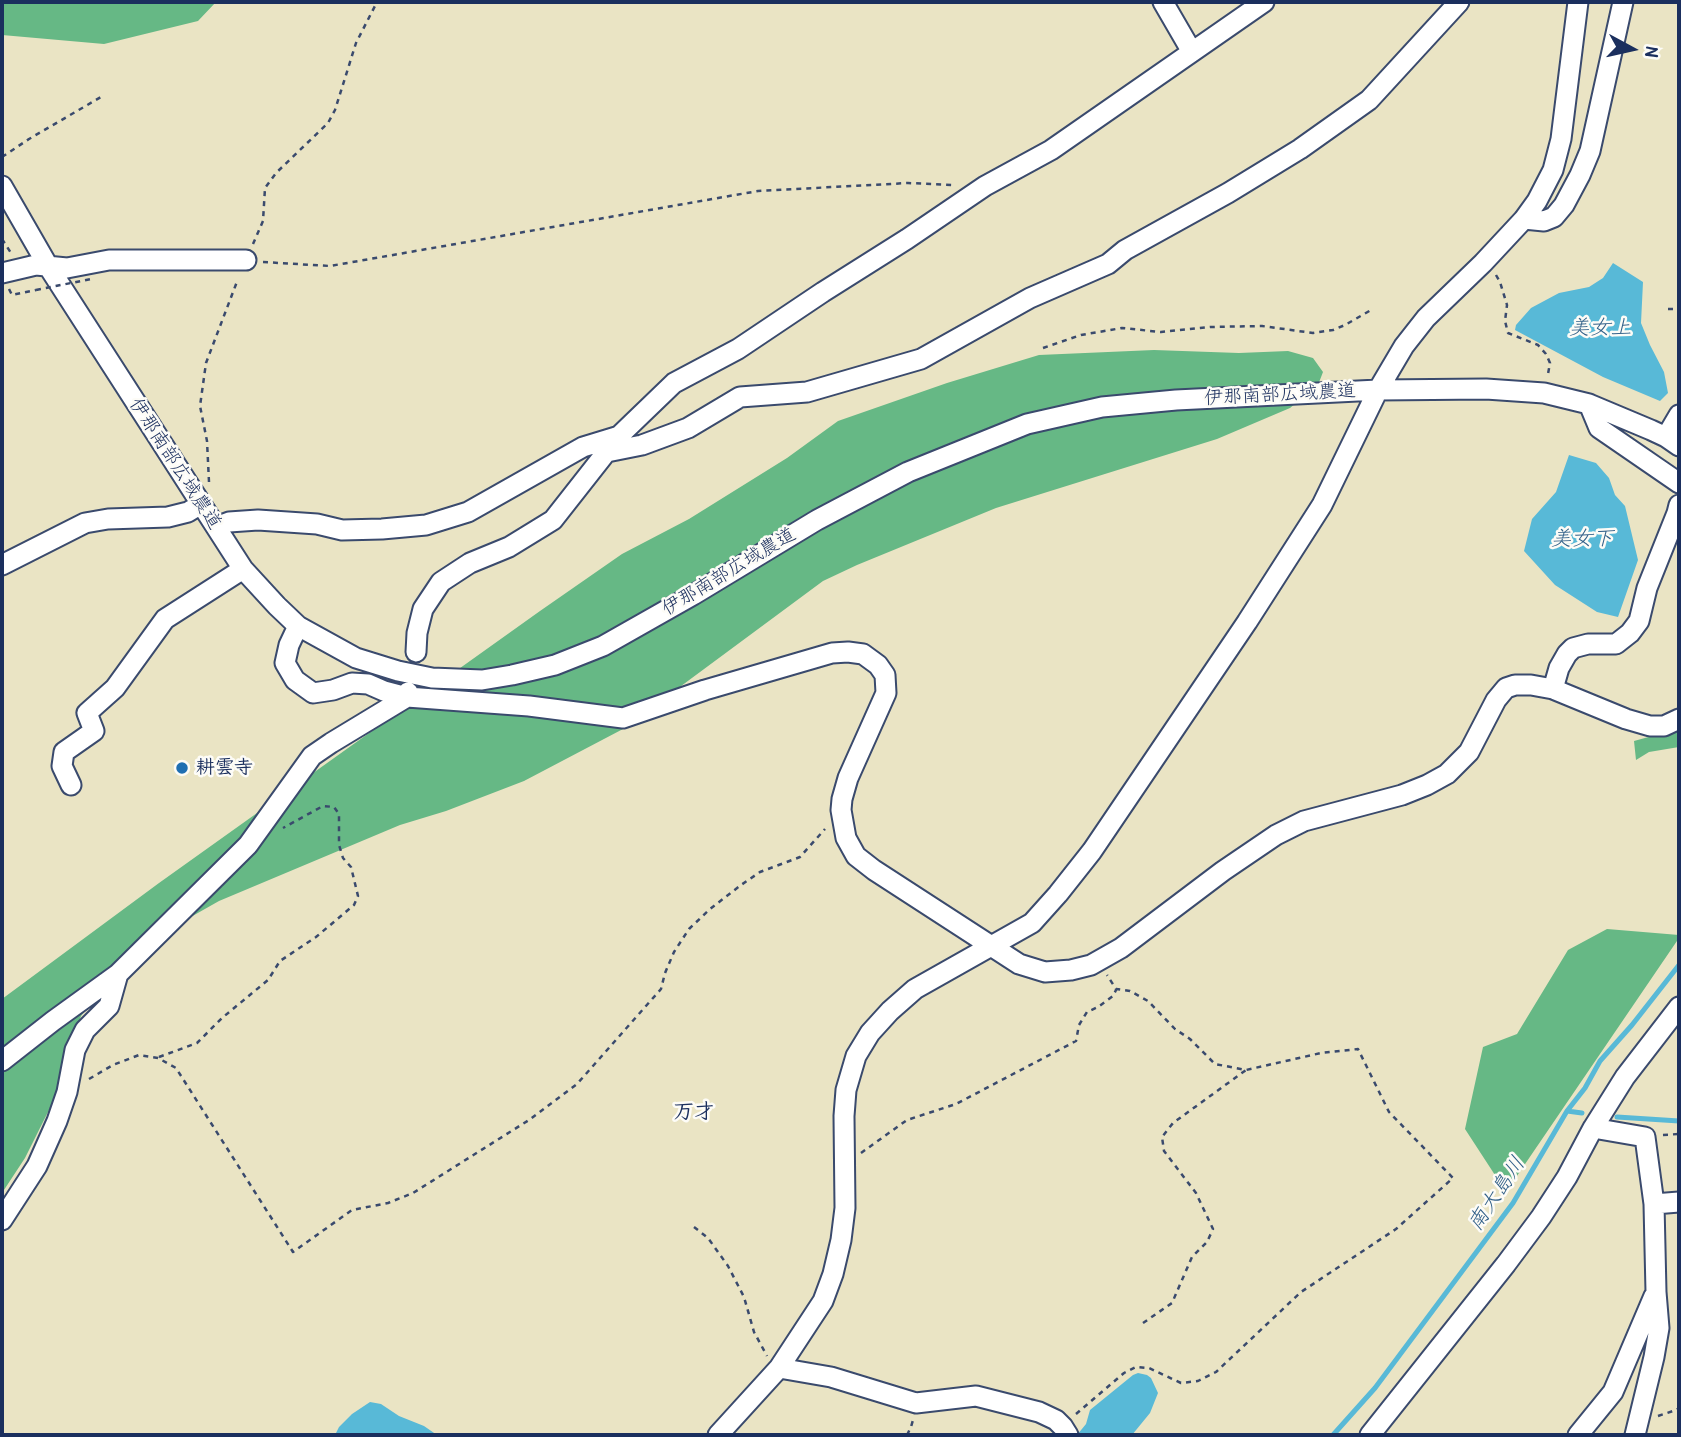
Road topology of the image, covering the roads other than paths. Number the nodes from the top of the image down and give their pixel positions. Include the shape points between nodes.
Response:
1 (1163, 2) edge
2 (1264, 2) edge
3 (1459, 2) edge
4 (1578, 2) edge
5 (1623, 2) edge
6 (1192, 52) junction
7 (6, 194) edge
8 (1524, 219) junction
9 (246, 260) road end
10 (48, 266) junction
11 (6, 281) edge
12 (1378, 390) junction
13 (1589, 404) junction
14 (1679, 415) edge
15 (619, 436) junction
16 (1673, 442) edge
17 (607, 452) junction
18 (1679, 483) edge
19 (201, 504) junction
20 (1679, 505) edge
21 (216, 527) junction
22 (2, 565) edge
23 (243, 569) junction
24 (298, 626) junction
25 (416, 652) dead end
26 (1553, 689) junction
27 (408, 693) junction
28 (1679, 719) edge
29 (71, 785) dead end
30 (993, 946) junction
31 (118, 974) junction
32 (1679, 1007) edge
33 (2, 1061) edge
34 (1592, 1128) junction
35 (1679, 1202) edge
36 (1654, 1204) junction
37 (2, 1220) edge
38 (1656, 1292) junction
39 (779, 1368) junction
40 (1062, 1428) edge
41 (719, 1435) edge
42 (1370, 1435) edge
43 (1577, 1435) edge
44 (1635, 1435) edge

1 - 6 street
2 - 6 street
3 - 17 street via 1369,100 1300,149 1108,264 1030,298 921,359 807,392 740,397 688,428
4 - 8 street via 1561,139 1553,170
5 - 8 street via 1590,151 1580,175 1554,217
6 - 15 street via 1051,150 985,186 738,349 674,383
7 - 10 street, 伊那南部広域農道
8 - 12 street via 1426,318
9 - 10 street via 109,260 67,268
10 - 11 street via 36,265
10 - 19 street, 伊那南部広域農道
12 - 13 street, 伊那南部広域農道 via 1486,389 1544,393
12 - 24 street, 伊那南部広域農道 via 1139,403 1027,424 908,472 603,646 512,676 456,680 398,671 356,658
12 - 30 street via 1322,505 1092,851 1032,923
13 - 16 street, 伊那南部広域農道
13 - 18 street via 1599,428
14 - 16 street
15 - 17 street
15 - 21 street via 583,447 468,512 426,525 342,530 258,520
17 - 25 street via 553,520 441,582 424,610
19 - 21 street, 伊那南部広域農道
19 - 22 street via 168,517 85,523
20 - 26 street via 1639,621 1616,644 1573,648 1559,668
21 - 23 street, 伊那南部広域農道
23 - 24 street, 伊那南部広域農道
23 - 29 street via 165,619 115,688 87,713 94,731 64,752 62,766
24 - 27 street via 285,663 295,680 313,693 352,683
26 - 28 street via 1650,726
26 - 30 street via 1531,685 1506,688 1469,752 1447,774 1402,795 1304,821 1276,835 1091,965 1045,972 1019,964
27 - 30 street via 623,718 832,653 863,654 885,675 886,693 842,799 846,838 856,856 874,870
27 - 31 street via 312,756 248,845
30 - 39 street via 915,989 870,1032 856,1056 846,1090 845,1208 833,1274 823,1301
31 - 33 street
31 - 37 street via 109,1006 85,1030 75,1050 67,1092 37,1166
32 - 34 street
34 - 36 street via 1645,1137
34 - 42 street via 1541,1217
35 - 36 street
36 - 38 street
38 - 43 street via 1613,1392
38 - 44 street via 1659,1328
39 - 40 street via 831,1377 916,1403 976,1396 1040,1412
39 - 41 street

